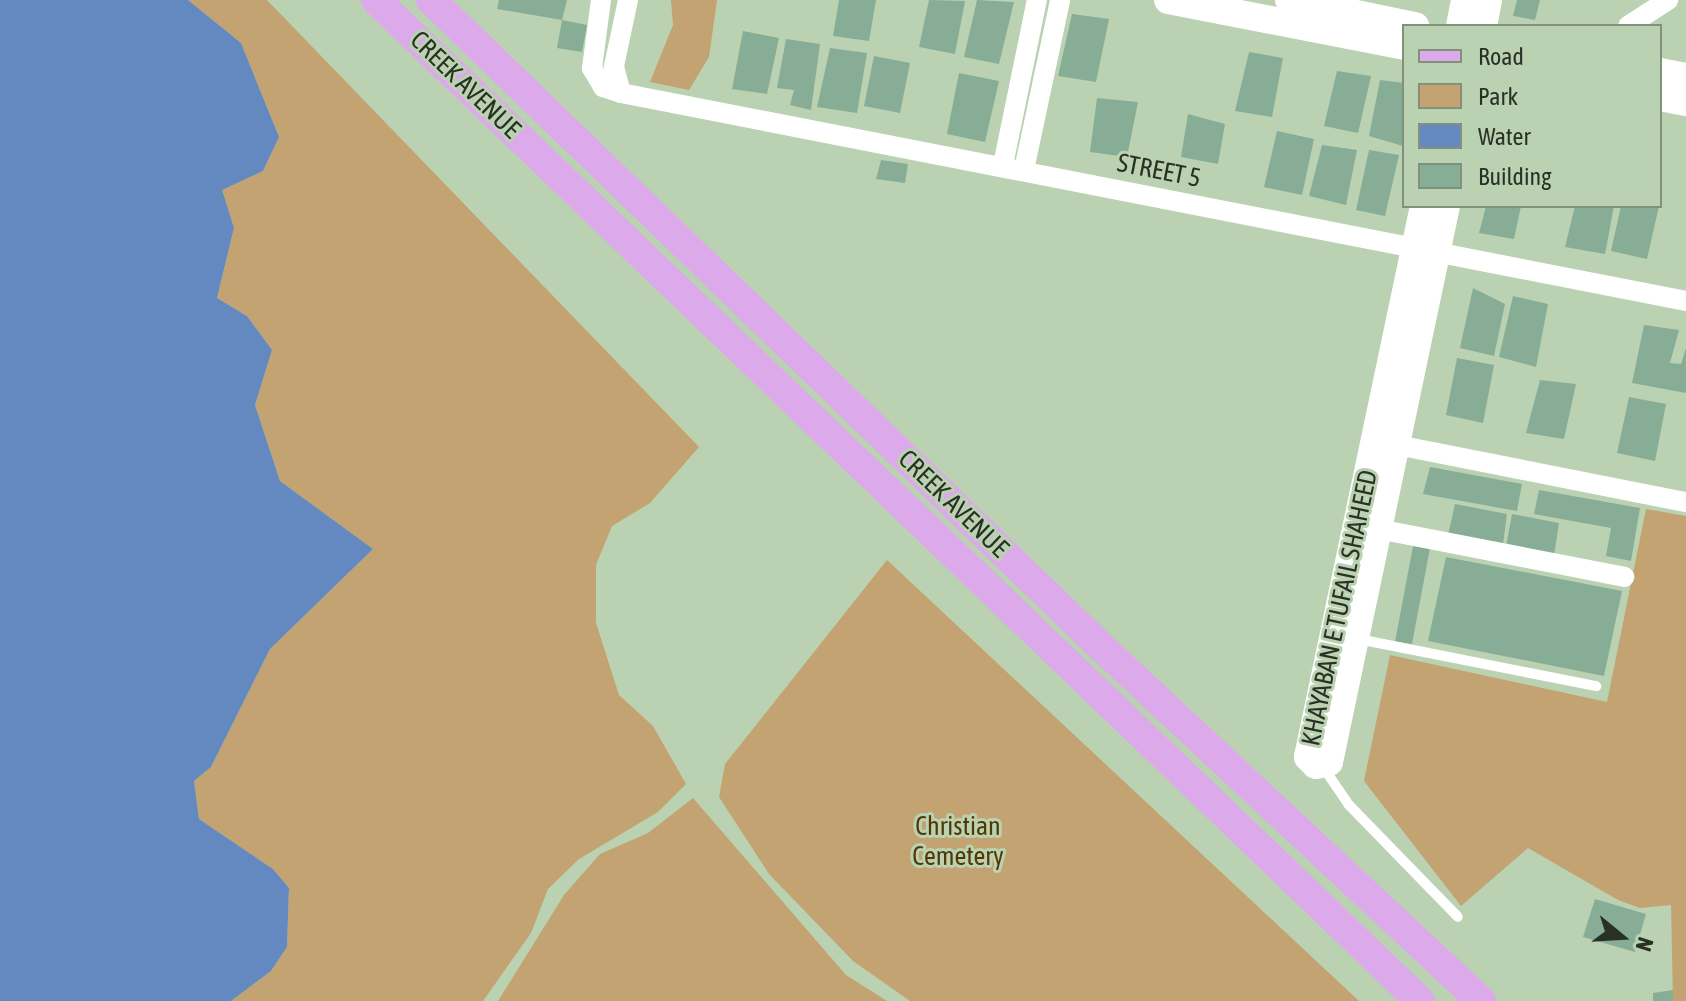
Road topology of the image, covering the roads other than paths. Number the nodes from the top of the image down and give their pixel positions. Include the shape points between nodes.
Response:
1 (376, 0) edge
2 (431, 0) edge
3 (601, 0) edge
4 (628, 0) edge
5 (1037, 0) edge
6 (1060, 0) edge
7 (1168, 0) edge
8 (1289, 0) edge
9 (1465, 0) edge
10 (1488, 0) edge
11 (1668, 0) edge
12 (1354, 7) edge
13 (1409, 24) edge
14 (1460, 24) edge
15 (1483, 24) edge
16 (1631, 24) edge
17 (1402, 46) edge
18 (1662, 72) edge
19 (1686, 77) edge
20 (621, 93) junction
21 (1662, 97) edge
22 (1686, 102) edge
23 (1003, 165) junction
24 (1024, 170) junction
25 (1424, 208) edge
26 (1445, 208) edge
27 (1425, 251) junction
28 (1686, 301) edge
29 (1397, 445) junction
30 (1686, 502) edge
31 (1378, 529) junction
32 (1624, 577) dead end
33 (1356, 639) junction
34 (1596, 686) dead end
35 (1322, 766) junction
36 (1458, 917) dead end
37 (1420, 1001) edge
38 (1481, 1001) edge

1 - 37 main road, CREEK AVENUE
2 - 38 main road, CREEK AVENUE via 1086,632
3 - 20 street via 592,68 603,87
4 - 20 street via 614,66
5 - 23 street
6 - 24 street
7 - 17 street
8 - 12 street
9 - 14 street
10 - 15 street
11 - 16 street
12 - 13 street
18 - 19 street
20 - 23 street, STREET 5
21 - 22 street
23 - 24 street, STREET 5
24 - 27 street, STREET 5
25 - 27 street, KHAYABAN E TUFAIL SHAHEED
26 - 27 street, KHAYABAN E TUFAIL SHAHEED
27 - 28 street, STREET 5
27 - 29 street, KHAYABAN E TUFAIL SHAHEED
27 - 35 street, KHAYABAN E TUFAIL SHAHEED via 1308,757
29 - 30 street
29 - 31 street, KHAYABAN E TUFAIL SHAHEED
31 - 32 street
31 - 33 street, KHAYABAN E TUFAIL SHAHEED
33 - 34 lane
33 - 35 street, KHAYABAN E TUFAIL SHAHEED
35 - 36 lane via 1349,805

